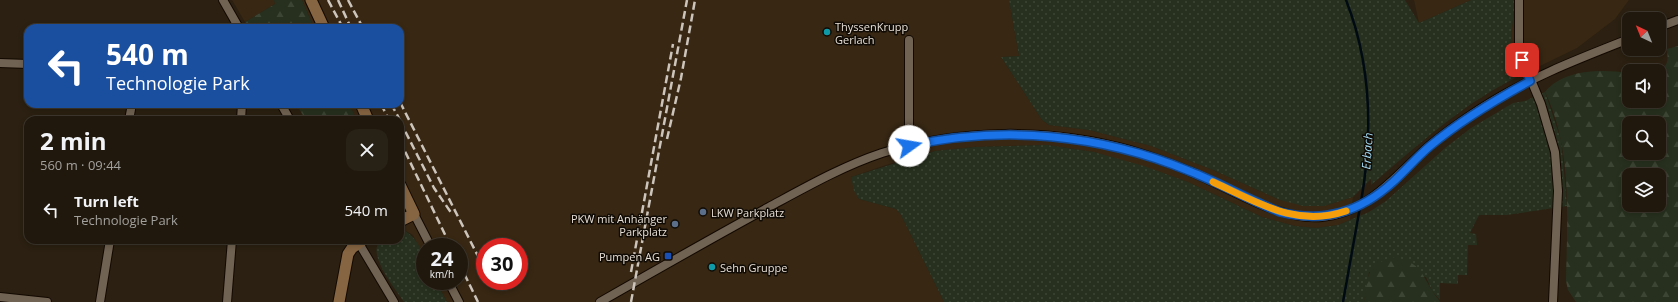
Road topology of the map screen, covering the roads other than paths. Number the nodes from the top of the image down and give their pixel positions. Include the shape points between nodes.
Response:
1 (222, 0) edge
2 (311, 0) edge
3 (1518, 0) edge
4 (1678, 20) edge
5 (237, 24) edge
6 (322, 24) edge
7 (1666, 24) edge
8 (909, 40) dead end
9 (1622, 42) edge
10 (0, 63) edge
11 (24, 64) edge
12 (1530, 81) junction
13 (909, 146) junction
14 (404, 193) edge
15 (414, 214) junction
16 (404, 219) edge
17 (426, 238) edge
18 (109, 244) edge
19 (232, 244) edge
20 (357, 244) edge
21 (362, 244) edge
22 (453, 290) edge
23 (0, 297) edge
24 (47, 302) edge
25 (100, 302) edge
26 (227, 302) edge
27 (339, 302) edge
28 (394, 302) edge
29 (459, 302) edge
30 (600, 302) edge
31 (1553, 302) edge

1 - 5 street
2 - 6 street
3 - 12 street via 1519,51
4 - 7 street
8 - 13 street
9 - 12 street
10 - 11 street
12 - 13 street via 1479,109 1430,146 1393,182 1370,200 1351,209 1322,217 1295,215 1267,207 1189,171 1147,155 1080,139 996,134
12 - 31 street via 1556,152 1558,172
13 - 30 street via 866,159 836,172
14 - 15 street
15 - 16 street
15 - 17 street
18 - 25 street
19 - 26 street
20 - 27 street via 348,254
21 - 28 street
22 - 29 street
23 - 24 street

